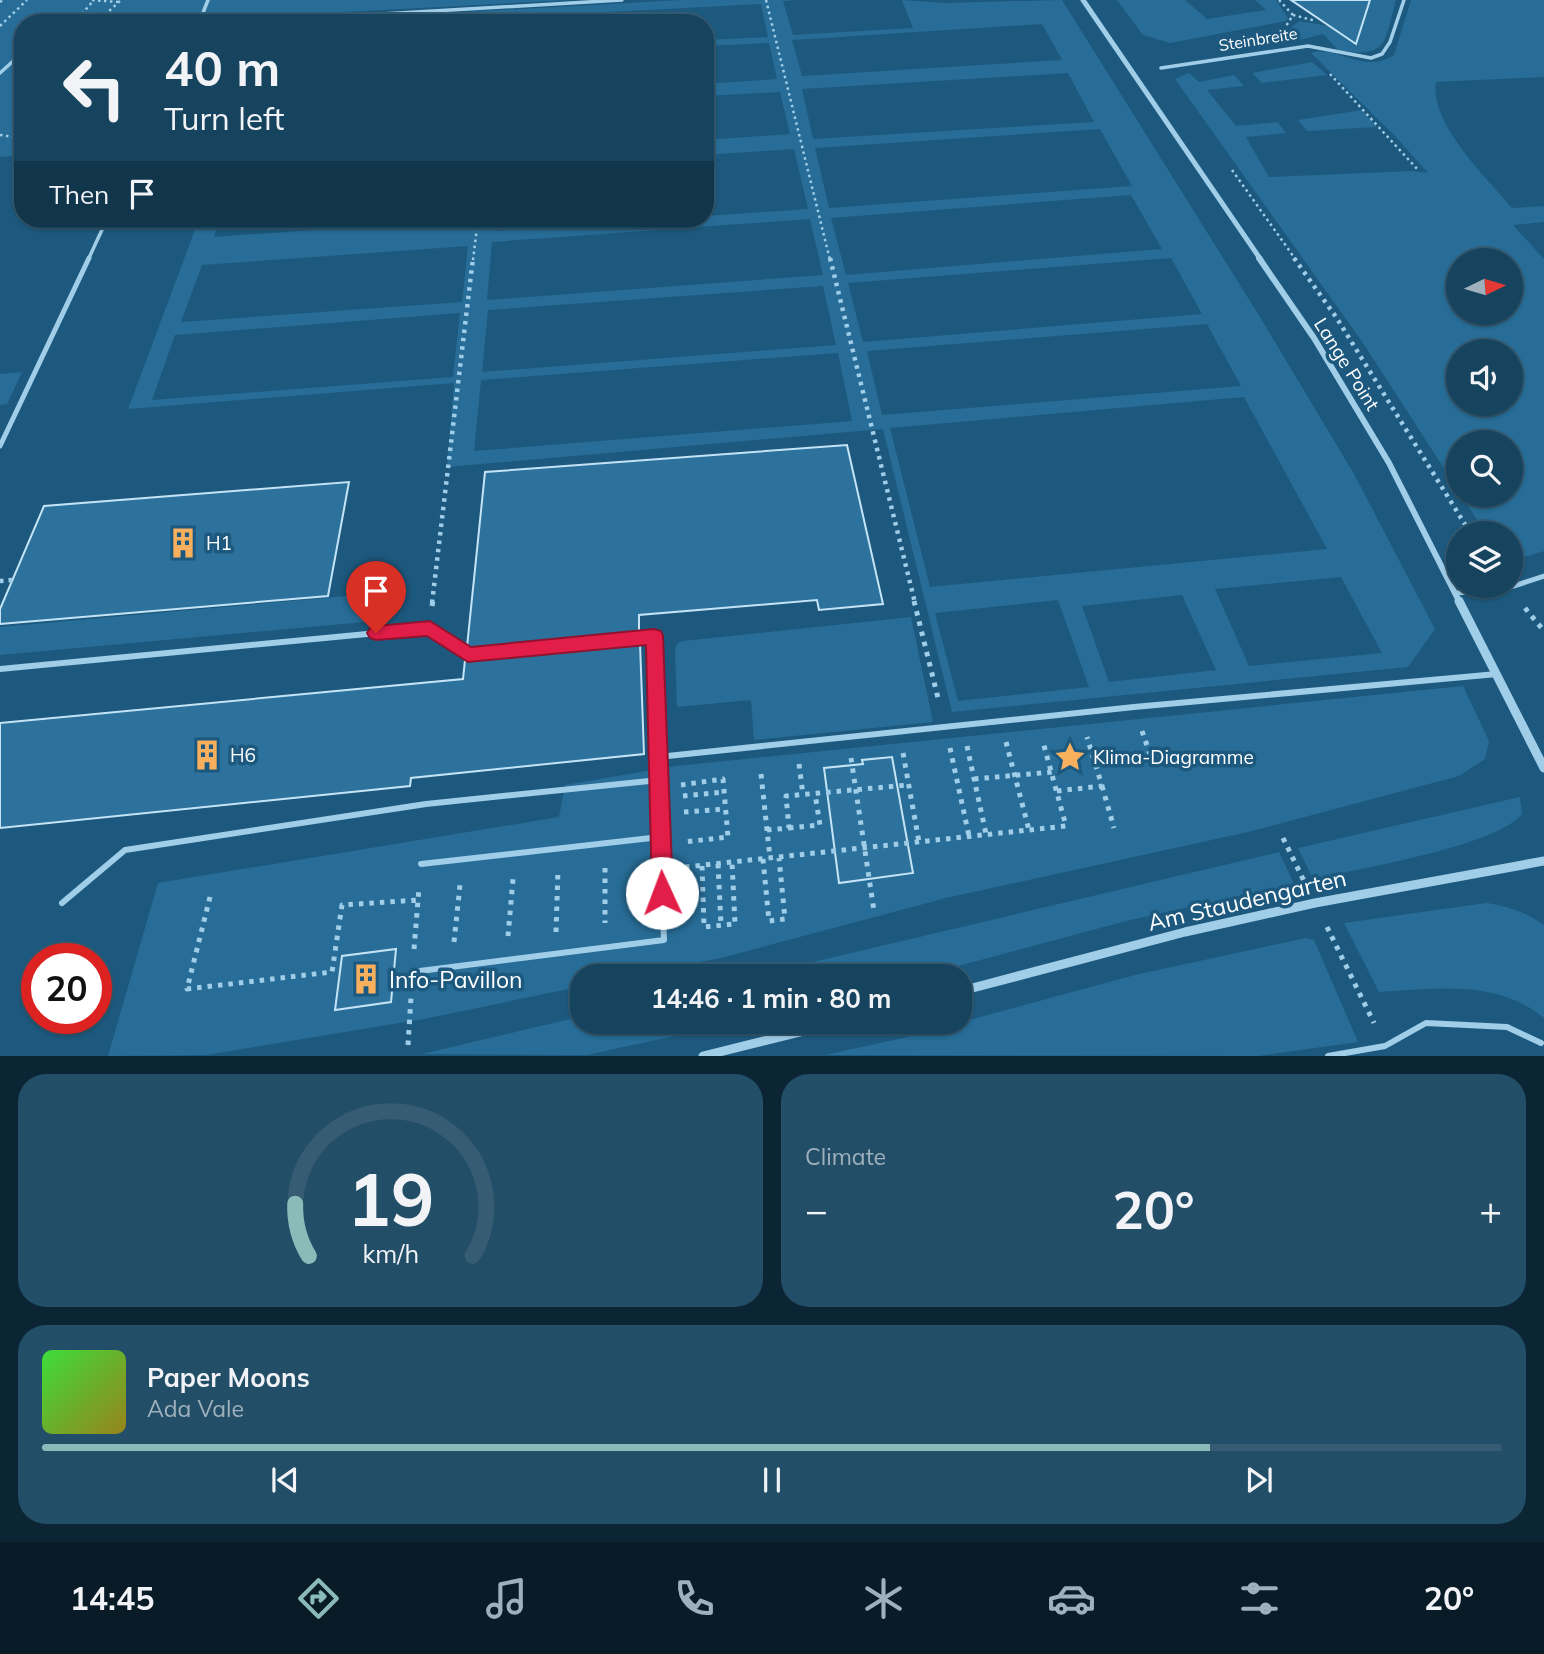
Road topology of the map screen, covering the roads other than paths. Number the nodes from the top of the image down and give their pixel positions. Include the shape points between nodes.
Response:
1 (622, 0) edge
2 (1083, 0) edge
3 (1404, 0) edge
4 (383, 14) edge
5 (14, 60) edge
6 (1161, 68) dead end
7 (0, 73) edge
8 (103, 228) edge
9 (0, 446) edge
10 (1446, 572) edge
11 (1544, 576) edge
12 (1523, 583) edge
13 (1459, 598) edge
14 (0, 669) edge
15 (1497, 674) junction
16 (658, 757) junction
17 (1544, 768) edge
18 (659, 783) junction
19 (660, 837) junction
20 (1544, 860) edge
21 (421, 864) road end
22 (62, 903) dead end
23 (412, 972) road end
24 (972, 988) edge
25 (791, 1034) edge
26 (1541, 1043) dead end
27 (703, 1055) edge
28 (1328, 1055) edge

1 - 4 lane
2 - 10 street, Lange Point via 1314,338 1389,463
3 - 6 lane, Steinbreite via 1382,54 1358,57 1318,46 1300,47
5 - 7 lane
8 - 9 lane
11 - 12 lane
13 - 15 street, Lange Point
14 - 16 lane via 430,628 468,654 654,636
15 - 16 lane
15 - 17 street, Lange Point
16 - 18 lane
18 - 19 lane
18 - 22 lane via 426,804 125,850
19 - 21 lane
19 - 23 lane via 664,940
20 - 24 street, Am Staudengarten via 1185,932
25 - 27 street
26 - 28 lane via 1507,1027 1426,1023 1385,1046

